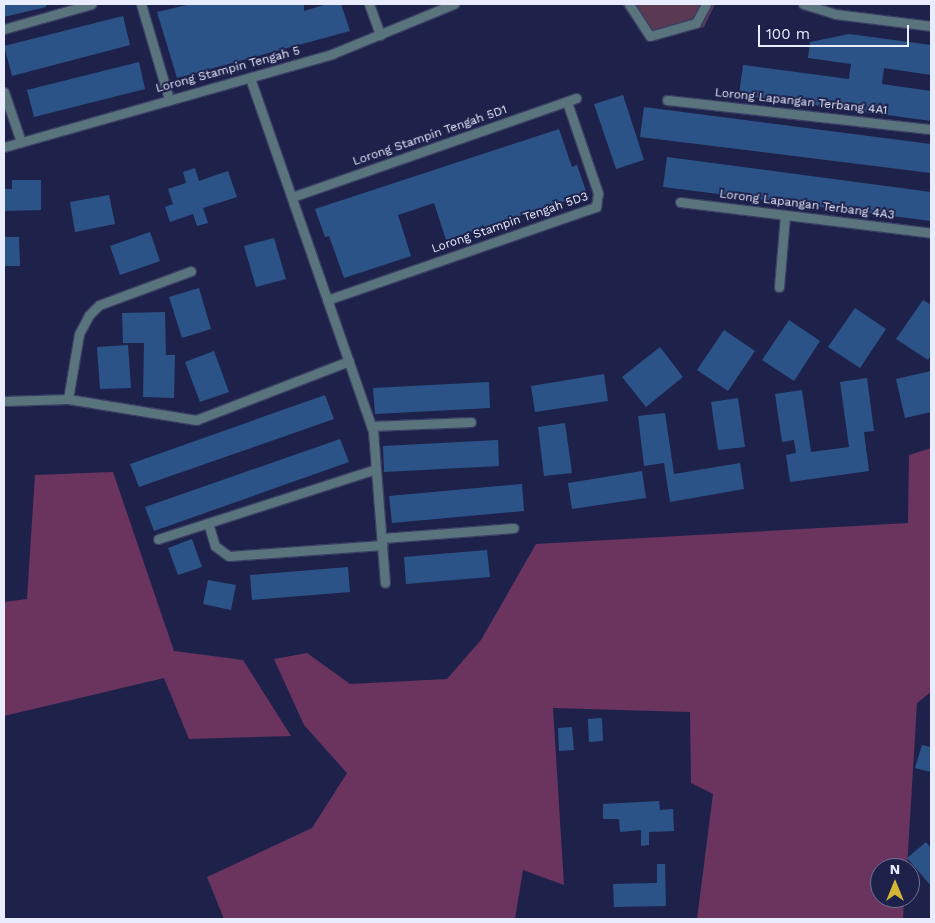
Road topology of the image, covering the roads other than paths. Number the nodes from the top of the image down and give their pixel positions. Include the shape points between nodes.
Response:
1 (92, 4) edge
2 (141, 4) edge
3 (369, 4) edge
4 (454, 4) edge
5 (629, 4) edge
6 (706, 4) edge
7 (803, 4) edge
8 (931, 26) edge
9 (4, 29) edge
10 (380, 36) junction
11 (250, 78) junction
12 (4, 92) edge
13 (576, 98) dead end
14 (169, 99) junction
15 (667, 100) dead end
16 (567, 102) junction
17 (931, 129) edge
18 (21, 142) junction
19 (4, 147) edge
20 (292, 197) junction
21 (680, 202) dead end
22 (785, 215) junction
23 (931, 233) edge
24 (191, 271) dead end
25 (779, 287) dead end
26 (327, 300) junction
27 (349, 361) junction
28 (68, 399) junction
29 (4, 401) edge
30 (470, 422) dead end
31 (372, 426) junction
32 (376, 470) junction
33 (208, 524) junction
34 (514, 528) dead end
35 (158, 539) dead end
36 (383, 542) junction
37 (385, 584) dead end

1 - 9 street
2 - 14 street
3 - 10 street
4 - 10 street, Lorong Stampin Tengah 5
5 - 6 street via 650,36 696,23
7 - 8 street via 835,14
10 - 11 street, Lorong Stampin Tengah 5
11 - 14 street, Lorong Stampin Tengah 5
11 - 20 street
12 - 18 street
13 - 16 street, Lorong Stampin Tengah 5D1
14 - 18 street, Lorong Stampin Tengah 5
15 - 17 street, Lorong Lapangan Terbang 4A1
16 - 20 street, Lorong Stampin Tengah 5D1
16 - 26 street, Lorong Stampin Tengah 5D3 via 598,193 596,207
18 - 19 street, Lorong Stampin Tengah 5
20 - 26 street
21 - 22 street, Lorong Lapangan Terbang 4A3
22 - 23 street, Lorong Lapangan Terbang 4A3
22 - 25 street
24 - 28 street via 99,305 89,315 79,334
26 - 27 street
27 - 28 street via 196,420
27 - 31 street
28 - 29 street
30 - 31 street
31 - 32 street
32 - 33 street
32 - 36 street
33 - 35 street
33 - 36 street via 215,546 229,556
34 - 36 street
36 - 37 street

